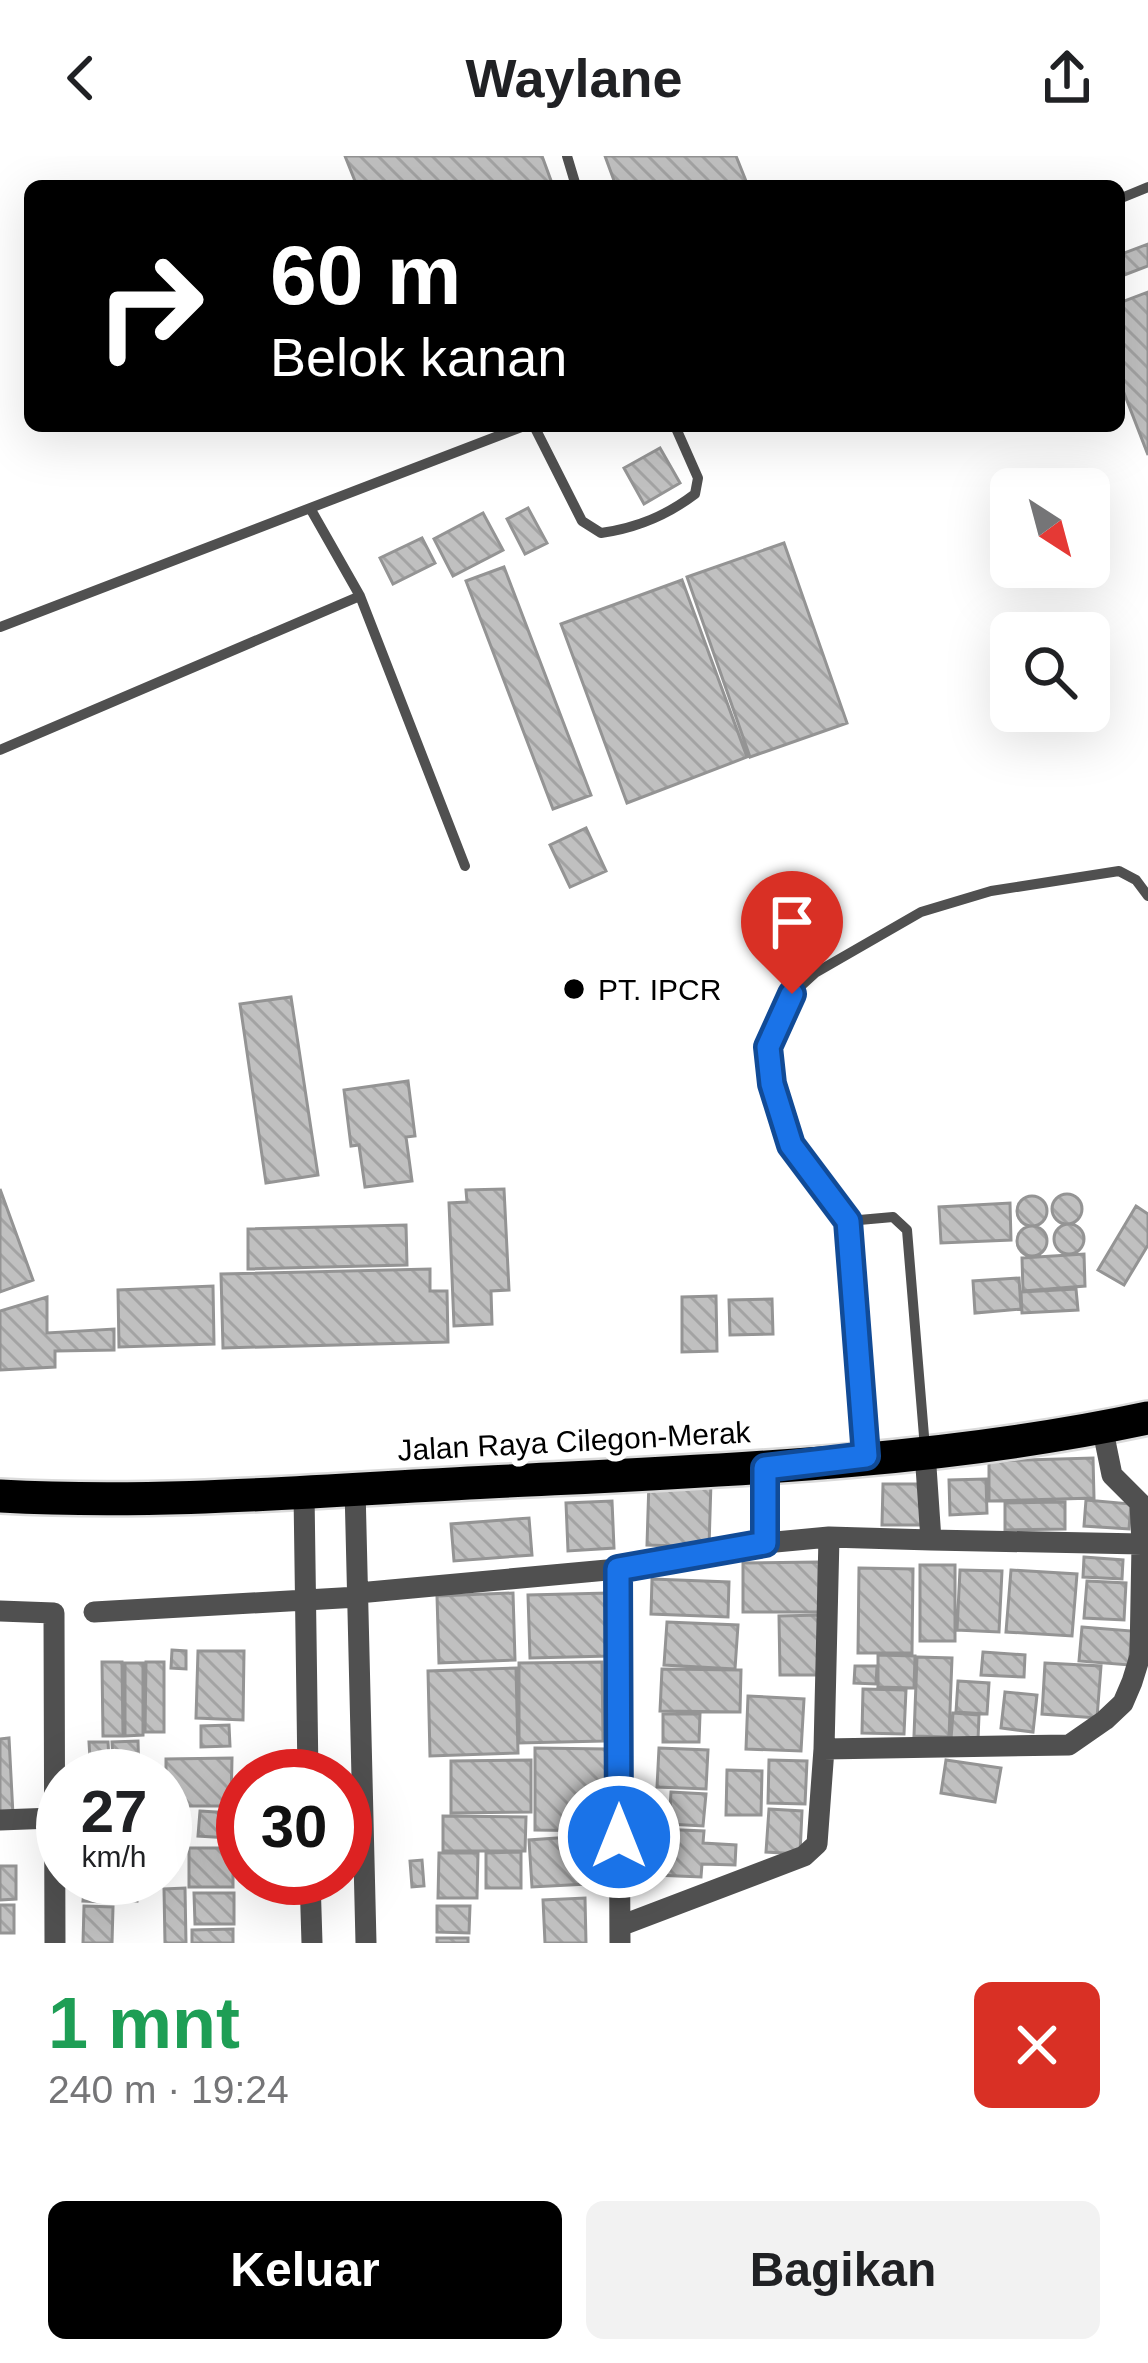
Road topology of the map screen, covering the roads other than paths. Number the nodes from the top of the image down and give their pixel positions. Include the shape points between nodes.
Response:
1 (508, 432) edge
2 (537, 432) edge
3 (678, 432) edge
4 (310, 508) junction
5 (360, 596) junction
6 (0, 627) edge
7 (0, 750) edge
8 (466, 866) dead end
9 (1148, 896) edge
10 (848, 1221) junction
11 (1143, 1419) edge
12 (1102, 1426) junction
13 (925, 1452) junction
14 (866, 1456) junction
15 (765, 1468) junction
16 (356, 1488) junction
17 (304, 1493) junction
18 (0, 1496) edge
19 (829, 1537) junction
20 (931, 1540) junction
21 (765, 1543) junction
22 (1142, 1544) junction
23 (618, 1569) junction
24 (358, 1595) junction
25 (305, 1600) junction
26 (0, 1611) edge
27 (94, 1612) dead end
28 (53, 1749) edge
29 (308, 1749) edge
30 (824, 1749) junction
31 (36, 1819) edge
32 (0, 1820) edge
33 (54, 1905) edge
34 (311, 1905) edge
35 (620, 1934) edge
36 (55, 1943) edge
37 (312, 1943) edge
38 (366, 1943) edge

1 - 4 lane
2 - 3 lane via 583,520 601,533 669,513 694,494 698,478
4 - 5 lane
4 - 6 lane
5 - 7 lane
5 - 8 lane
9 - 10 lane via 1120,871 992,891 921,912 792,994 768,1047 772,1084 791,1145
10 - 13 lane via 893,1217 907,1230
10 - 14 lane
11 - 12 highway, Jalan Raya Cilegon-Merak
12 - 13 highway, Jalan Raya Cilegon-Merak
12 - 22 street via 1112,1474 1140,1503
13 - 14 highway, Jalan Raya Cilegon-Merak
13 - 20 street
14 - 15 highway, Jalan Raya Cilegon-Merak
15 - 16 highway, Jalan Raya Cilegon-Merak
15 - 21 street
16 - 17 highway, Jalan Raya Cilegon-Merak
16 - 24 street
17 - 18 highway, Jalan Raya Cilegon-Merak
17 - 25 street
19 - 20 street
19 - 21 street
19 - 30 street
20 - 22 street
21 - 23 street
22 - 30 street via 1140,1656 1132,1682 1106,1720 1069,1745
23 - 24 street
23 - 35 street
24 - 25 street
24 - 38 street
25 - 27 street
25 - 29 street
26 - 28 street via 54,1613
30 - 35 street via 821,1832 804,1856
31 - 32 street
33 - 36 street
34 - 37 street

